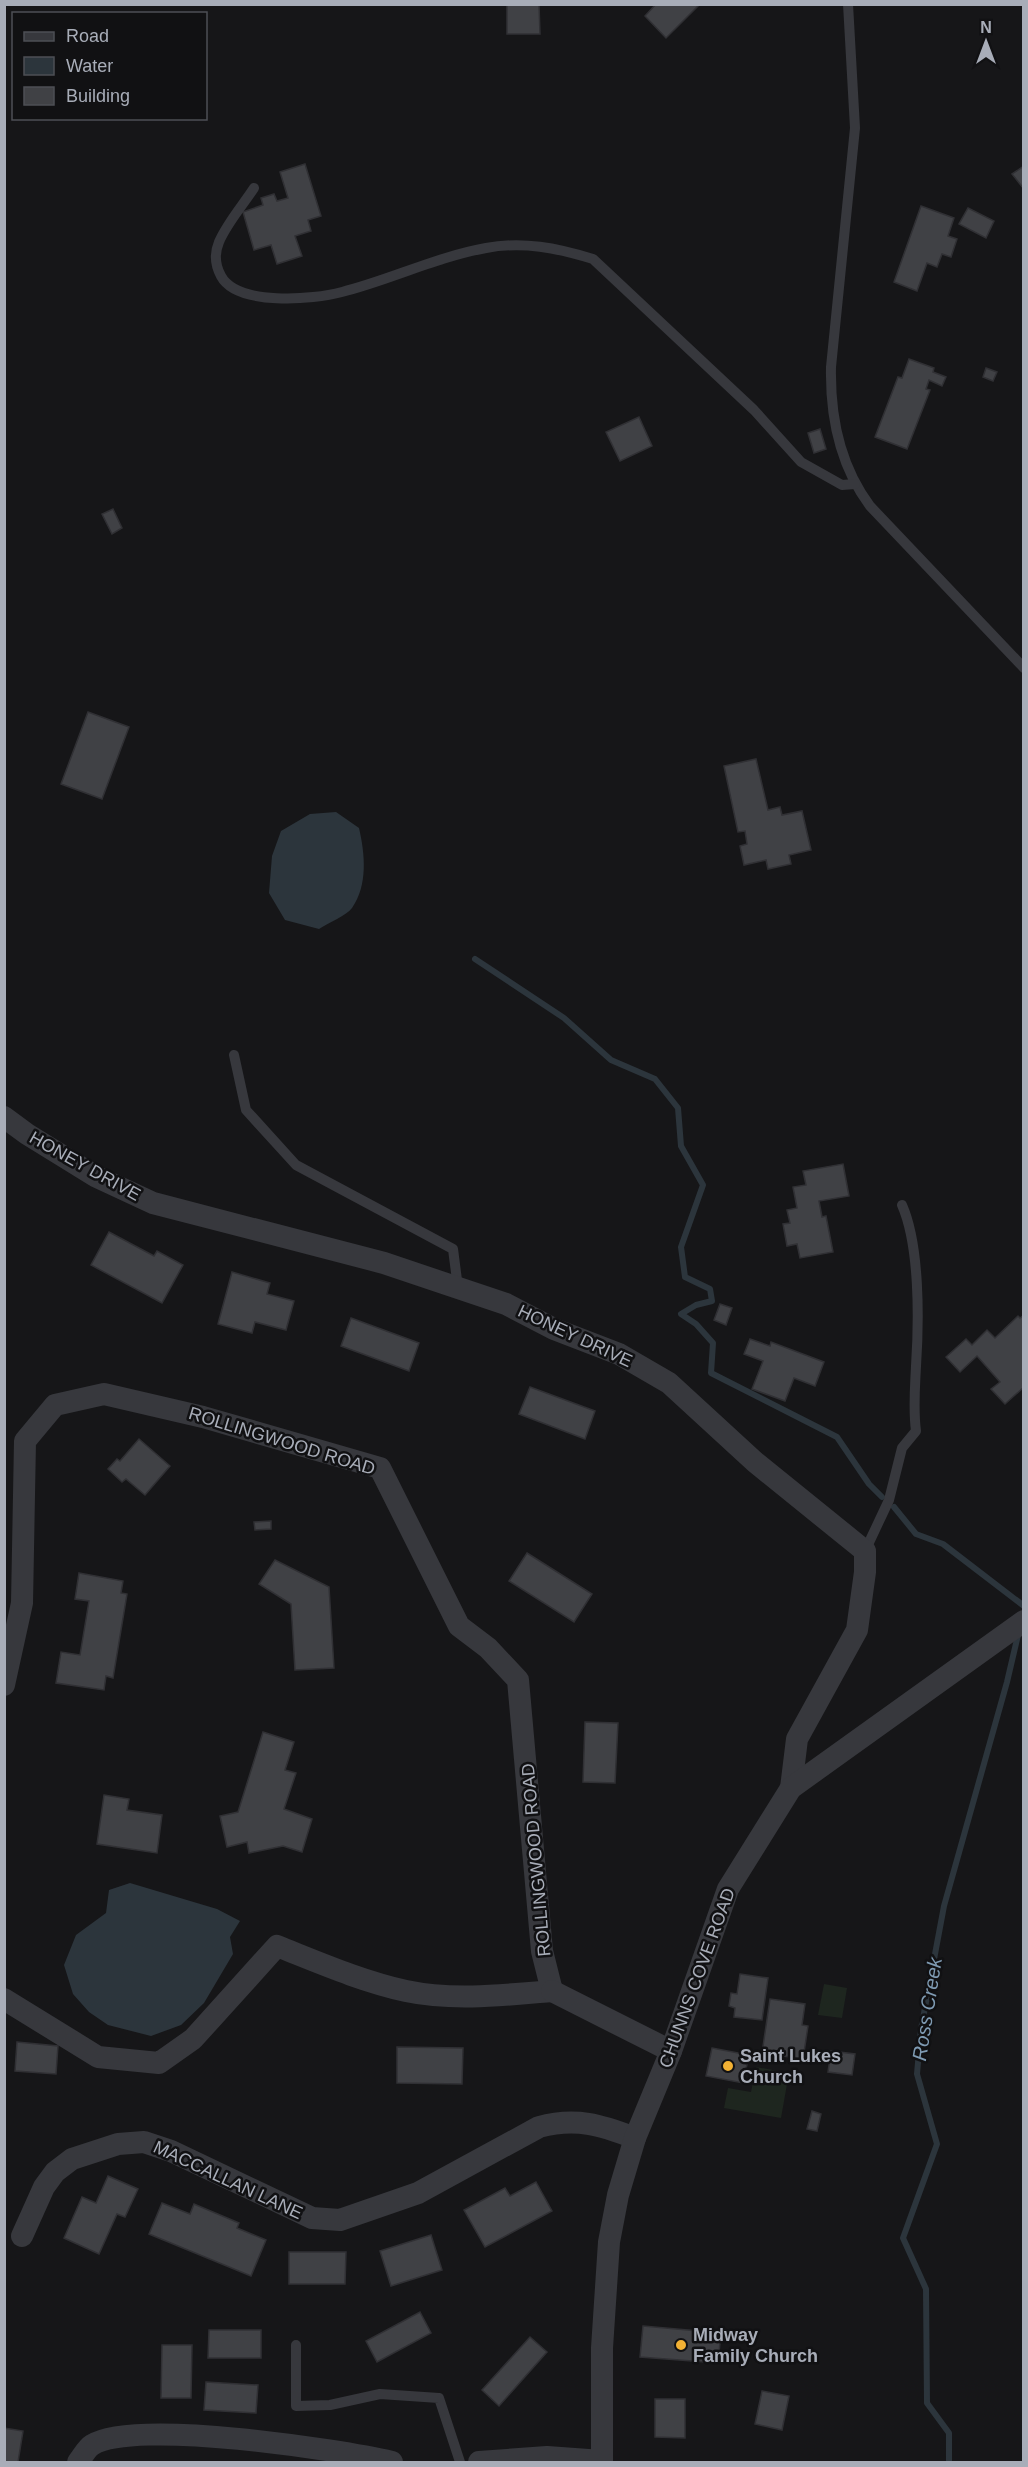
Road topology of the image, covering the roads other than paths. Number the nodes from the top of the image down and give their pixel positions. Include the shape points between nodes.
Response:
1 (848, 4) edge
2 (254, 188) dead end
3 (855, 484) junction
4 (1023, 668) edge
5 (234, 1055) dead end
6 (4, 1117) edge
7 (902, 1205) dead end
8 (458, 1288) junction
9 (865, 1551) junction
10 (1023, 1622) edge
11 (4, 1685) edge
12 (790, 1788) junction
13 (552, 1991) junction
14 (4, 1999) edge
15 (671, 2051) junction
16 (635, 2138) junction
17 (22, 2236) dead end
18 (296, 2344) dead end
19 (602, 2462) edge
20 (78, 2463) edge
21 (392, 2463) edge
22 (460, 2463) edge
23 (479, 2463) edge

1 - 3 lane via 855,128 831,389 835,426
2 - 3 lane via 219,243 215,264 225,284 252,296 290,298 339,293 485,248 527,244 593,259 754,410 801,462 842,485
3 - 4 lane via 870,506
5 - 8 lane via 246,1110 296,1165 453,1249
6 - 8 street, HONEY DRIVE via 95,1176 153,1203 384,1263
7 - 9 lane via 908,1218 916,1273 915,1431 902,1448 889,1500
8 - 9 street, HONEY DRIVE via 506,1304 554,1329 619,1354 669,1383 756,1462
9 - 12 street via 857,1630 797,1739
10 - 12 street, CHUNNS COVE ROAD
11 - 13 street, ROLLINGWOOD ROAD via 22,1603 25,1441 55,1405 104,1394 203,1417 381,1468 459,1626 488,1648 518,1680 542,1951
12 - 15 street, CHUNNS COVE ROAD via 728,1889
13 - 14 street via 480,1996 408,1992 349,1975 277,1946 193,2039 159,2063 98,2057
13 - 15 street
15 - 16 street, CHUNNS COVE ROAD
16 - 17 street, MACCALLAN LANE via 598,2124 556,2122 539,2127 418,2193 340,2220 312,2218 171,2151 144,2142 118,2144 72,2159 55,2172
16 - 19 street, CHUNNS COVE ROAD via 609,2242 602,2348
18 - 22 lane via 296,2406 380,2394 438,2398
19 - 23 street via 547,2457
20 - 21 street via 92,2445 129,2435 232,2438 355,2453

